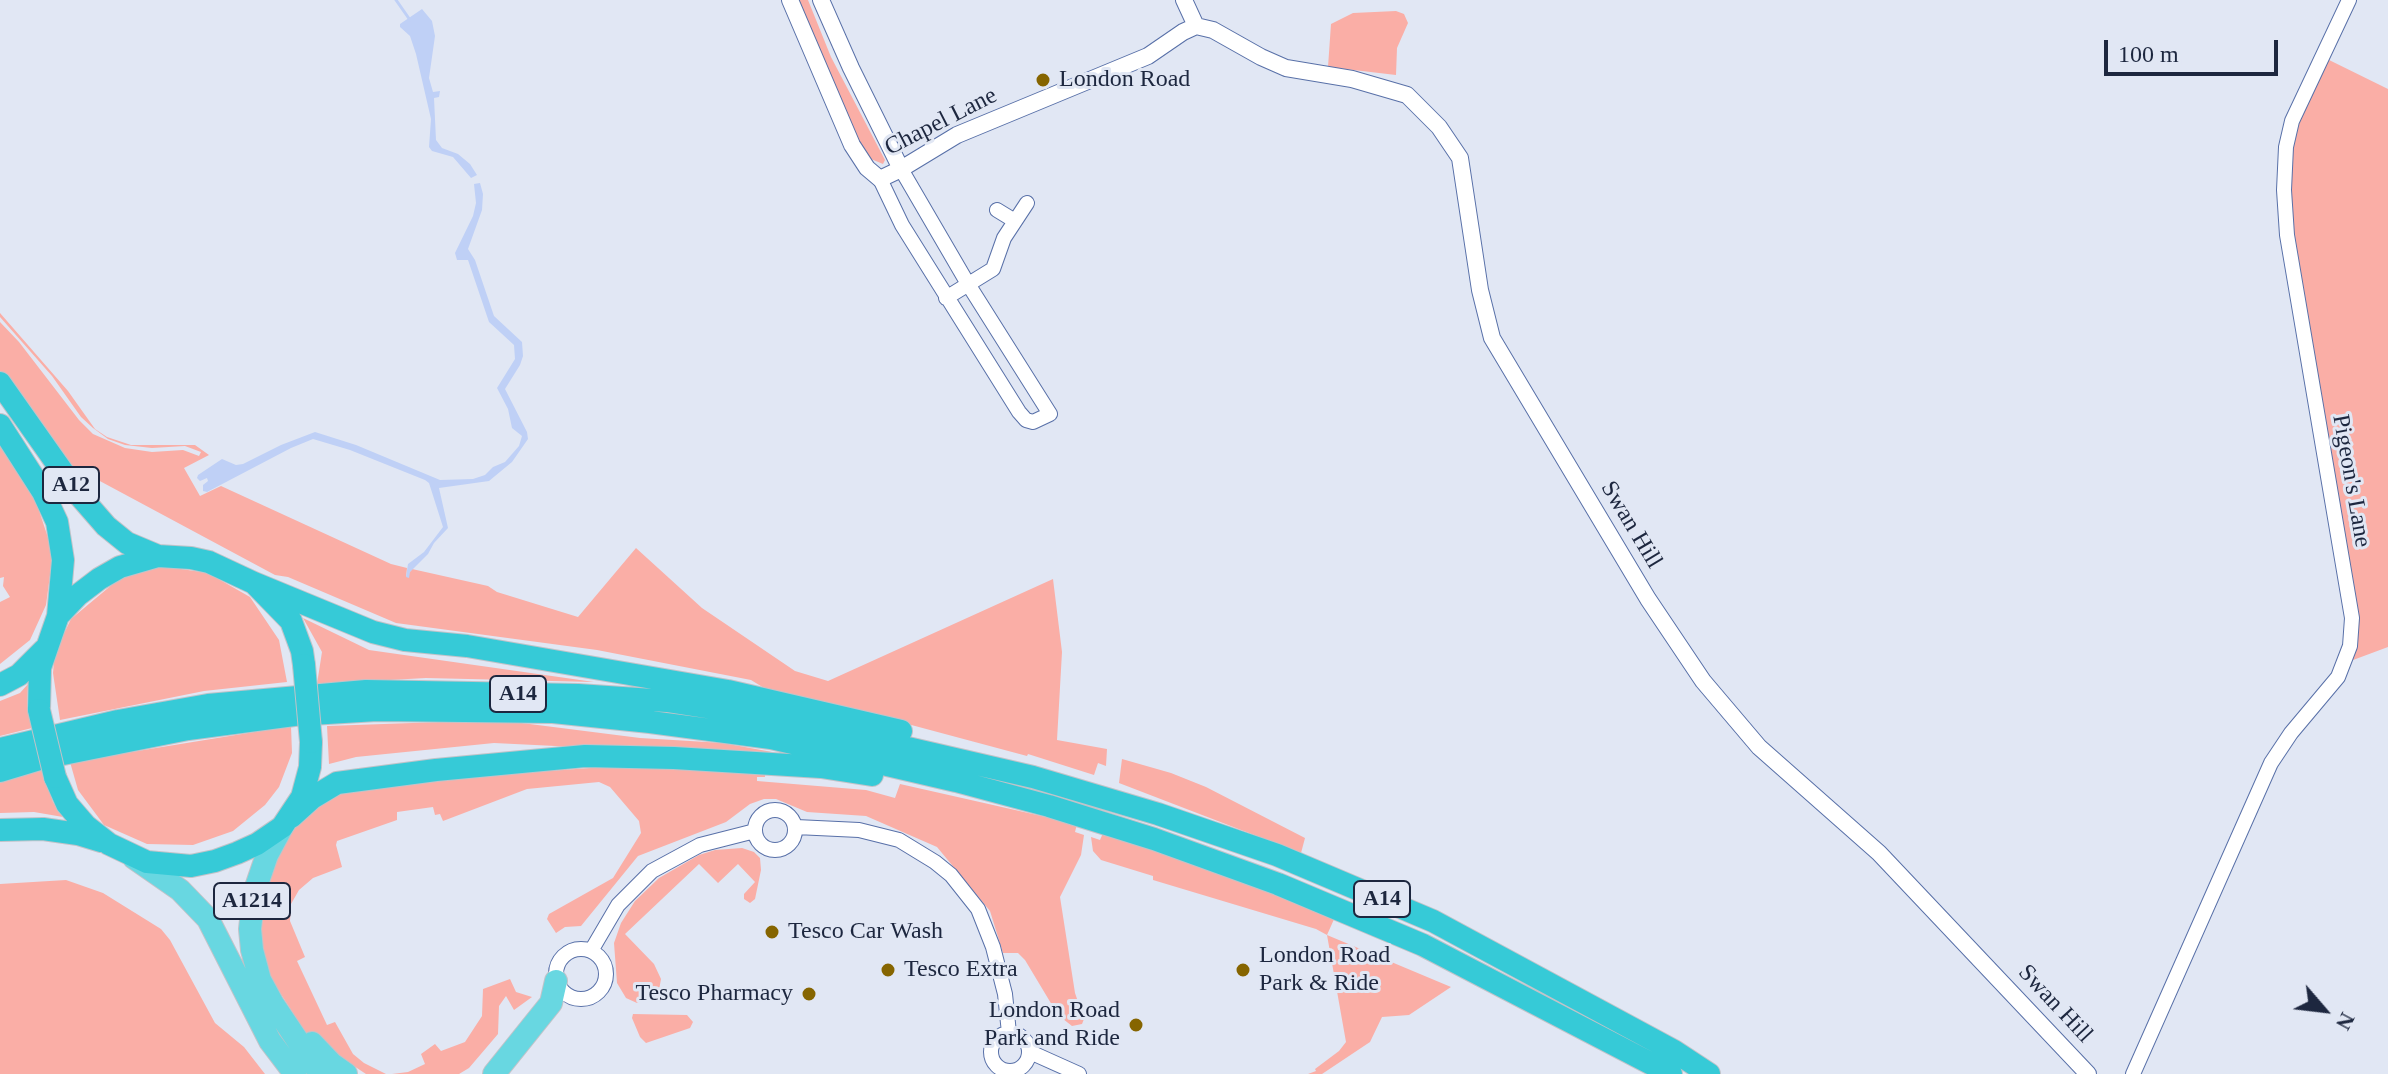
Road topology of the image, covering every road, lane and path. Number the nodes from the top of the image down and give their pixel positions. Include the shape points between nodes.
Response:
1 (790, 0) edge
2 (821, 0) edge
3 (1184, 0) edge
4 (2349, 0) edge
5 (1196, 26) junction
6 (901, 169) junction
7 (880, 179) junction
8 (1027, 203) dead end
9 (997, 210) dead end
10 (1015, 221) junction
11 (968, 284) junction
12 (946, 298) junction
13 (0, 383) edge
14 (0, 425) edge
15 (158, 556) junction
16 (254, 583) junction
17 (58, 616) junction
18 (45, 649) junction
19 (0, 685) edge
20 (0, 749) edge
21 (0, 771) edge
22 (1033, 777) junction
23 (956, 781) junction
24 (286, 822) junction
25 (796, 827) junction
26 (0, 830) edge
27 (755, 831) junction
28 (109, 844) junction
29 (129, 855) junction
30 (591, 951) junction
31 (260, 980) junction
32 (556, 981) junction
33 (1009, 1033) junction
34 (1030, 1052) junction
35 (2130, 1072) edge
36 (1011, 1073) edge
37 (295, 1074) edge
38 (320, 1074) edge
39 (346, 1074) edge
40 (494, 1074) edge
41 (1079, 1074) edge
42 (1671, 1074) edge
43 (1709, 1074) edge
44 (2088, 1074) edge

1 - 7 street via 852,145
2 - 6 street
3 - 5 street
4 - 35 street, Pigeon's Lane via 2292,121 2284,190 2287,235 2352,618 2350,646 2338,677 2271,763
5 - 6 street, Chapel Lane via 1148,56 957,135
5 - 44 street, Swan Hill via 1286,68 1407,95 1439,127 1460,158 1492,338 1703,681 1759,747 1879,853
6 - 7 street, Chapel Lane
6 - 11 street
7 - 12 street
8 - 10 street
9 - 10 street
10 - 11 street via 993,269
11 - 12 street
11 - 12 street via 1050,414 1033,422 1023,417
13 - 15 highway, A12 via 106,526 127,543
14 - 17 highway, A12 via 57,522 63,560
15 - 16 highway via 209,562
15 - 17 highway via 99,579
16 - 22 highway, A14 via 405,640 728,691 986,754
16 - 24 highway, bridge via 291,621 304,665 311,742 302,797
17 - 18 highway
18 - 19 highway via 19,675
18 - 28 highway, bridge via 39,710 55,777 67,804
20 - 22 highway, A14 via 118,721 288,697 366,691 578,695 667,701 782,719
21 - 23 highway, A14 via 188,729 377,710 553,712 650,722 771,738
22 - 43 highway, A14 via 1277,855 1433,921
23 - 24 highway, A14 via 792,765 585,756 337,783
23 - 42 highway, A14 via 1154,839 1278,884 1423,945
24 - 29 highway via 257,844 191,866
24 - 31 main road, A1214 via 258,877 251,907 252,950
25 - 27 street via 787,813 770,810 759,818
25 - 27 street via 790,845 776,851 760,845
25 - 33 street via 859,830 899,840 951,875 978,909 991,941
26 - 28 highway via 78,834
27 - 30 street via 700,845 652,871 618,905
28 - 29 highway
29 - 37 main road, A1214 via 180,890 208,919 270,1041
30 - 32 street via 567,953 558,963
30 - 32 street via 606,969 600,991 579,1000 564,994
31 - 38 main road, A1214
31 - 39 main road via 315,1047
32 - 40 main road via 551,1003
33 - 34 street via 1022,1037
33 - 36 street via 995,1040 991,1053 998,1067
34 - 36 street via 1023,1067
34 - 41 street

